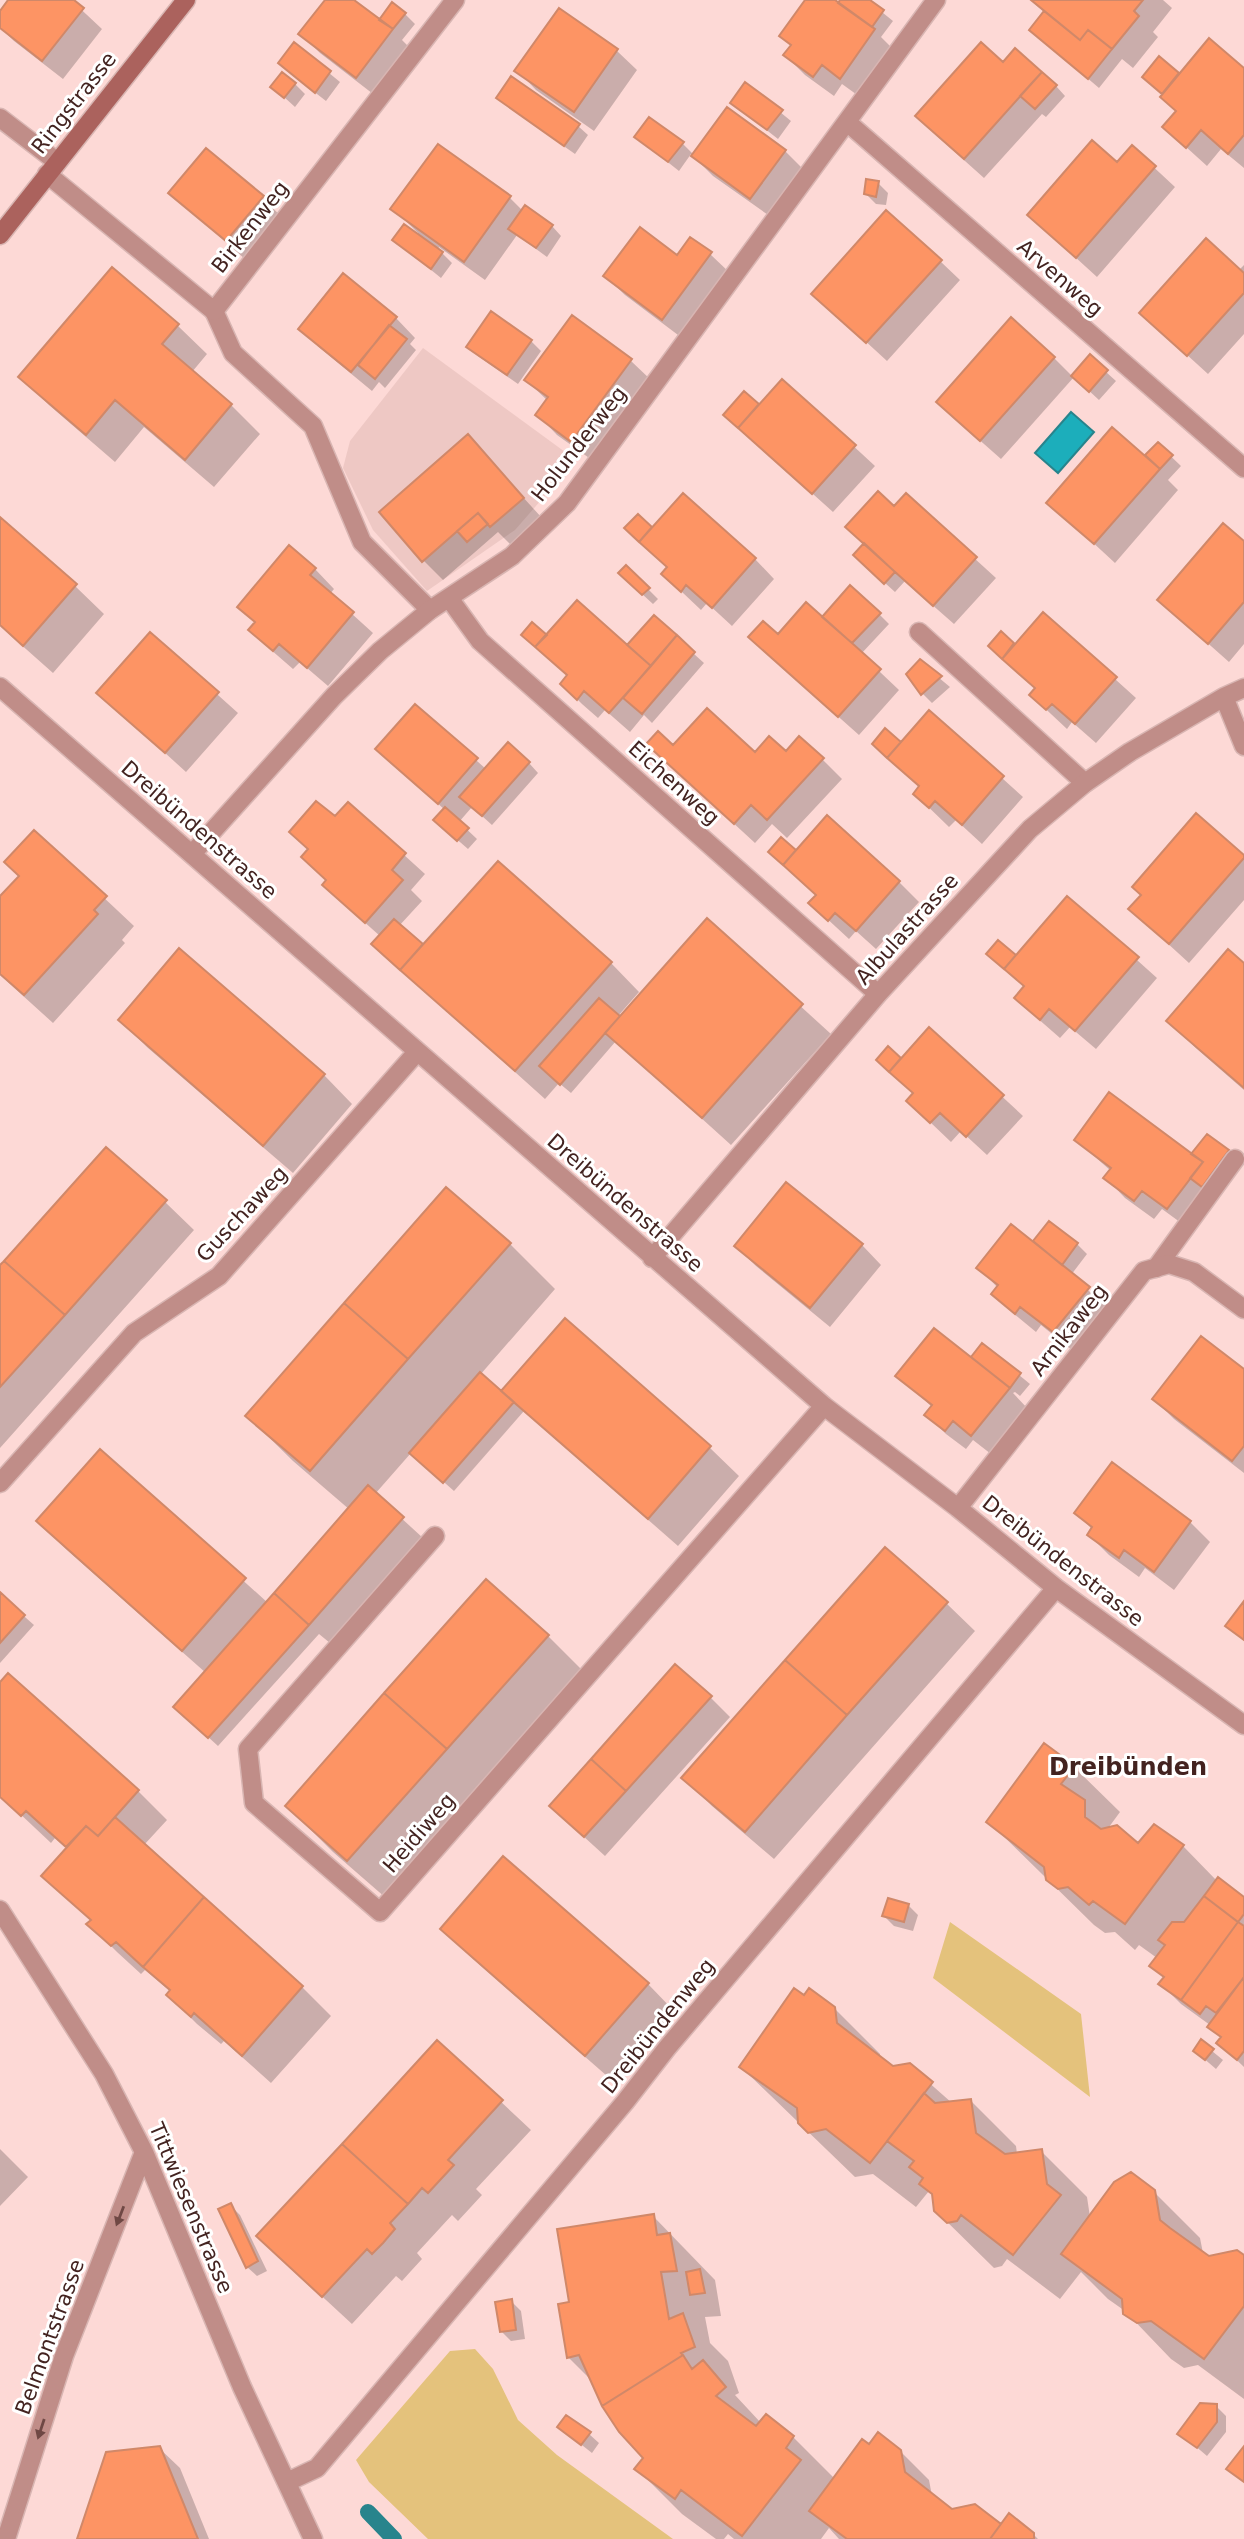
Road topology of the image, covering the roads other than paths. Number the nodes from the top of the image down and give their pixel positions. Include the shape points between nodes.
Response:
1 (186, 0) edge
2 (455, 0) edge
3 (936, 0) edge
4 (0, 118) edge
5 (847, 122) junction
6 (51, 168) junction
7 (0, 235) edge
8 (215, 311) junction
9 (1244, 468) edge
10 (449, 597) junction
11 (430, 610) junction
12 (919, 632) dead end
13 (0, 687) edge
14 (1244, 688) edge
15 (1224, 697) junction
16 (1244, 746) edge
17 (1085, 783) junction
18 (192, 854) junction
19 (878, 994) junction
20 (417, 1052) junction
21 (1235, 1159) dead end
22 (652, 1258) junction
23 (1156, 1268) junction
24 (1244, 1309) edge
25 (824, 1406) junction
26 (0, 1483) edge
27 (958, 1507) junction
28 (435, 1536) dead end
29 (1056, 1588) junction
30 (1244, 1725) edge
31 (0, 1910) edge
32 (144, 2152) junction
33 (287, 2482) junction
34 (6, 2539) edge
35 (313, 2539) edge

1 - 6 main road, Ringstrasse
2 - 8 street, Birkenweg
3 - 5 street, Holunderweg
4 - 6 street
5 - 9 street, Arvenweg
5 - 10 street, Holunderweg via 567,503 512,556
6 - 7 main road, Ringstrasse
6 - 8 street
8 - 11 street via 233,353 313,426 362,542
10 - 11 street, Holunderweg
10 - 19 street, Eichenweg via 480,641
11 - 18 street, Holunderweg via 380,650 334,696
12 - 17 street
13 - 18 street, Dreibündenstrasse
14 - 15 street, Albulastrasse
15 - 16 street
15 - 17 street, Albulastrasse via 1130,751
17 - 19 street, Albulastrasse via 1030,829
18 - 20 street, Dreibündenstrasse
19 - 22 street, Albulastrasse
20 - 22 street, Dreibündenstrasse
20 - 26 street, Guschaweg via 219,1276 134,1333
21 - 23 street, Arnikaweg
22 - 25 street, Dreibündenstrasse
23 - 24 street via 1169,1264 1194,1272
23 - 27 street, Arnikaweg via 1144,1271
25 - 27 street, Dreibündenstrasse
25 - 28 street, Heidiweg via 380,1912 254,1802 248,1749
27 - 29 street, Dreibündenstrasse
29 - 30 street, Dreibündenstrasse
29 - 33 street, Dreibündenweg via 317,2468
31 - 32 street, Tittwiesenstrasse via 104,2074
32 - 33 street, Tittwiesenstrasse via 242,2387
32 -> 34 street, Belmontstrasse via 64,2356
33 - 35 street, Tittwiesenstrasse

